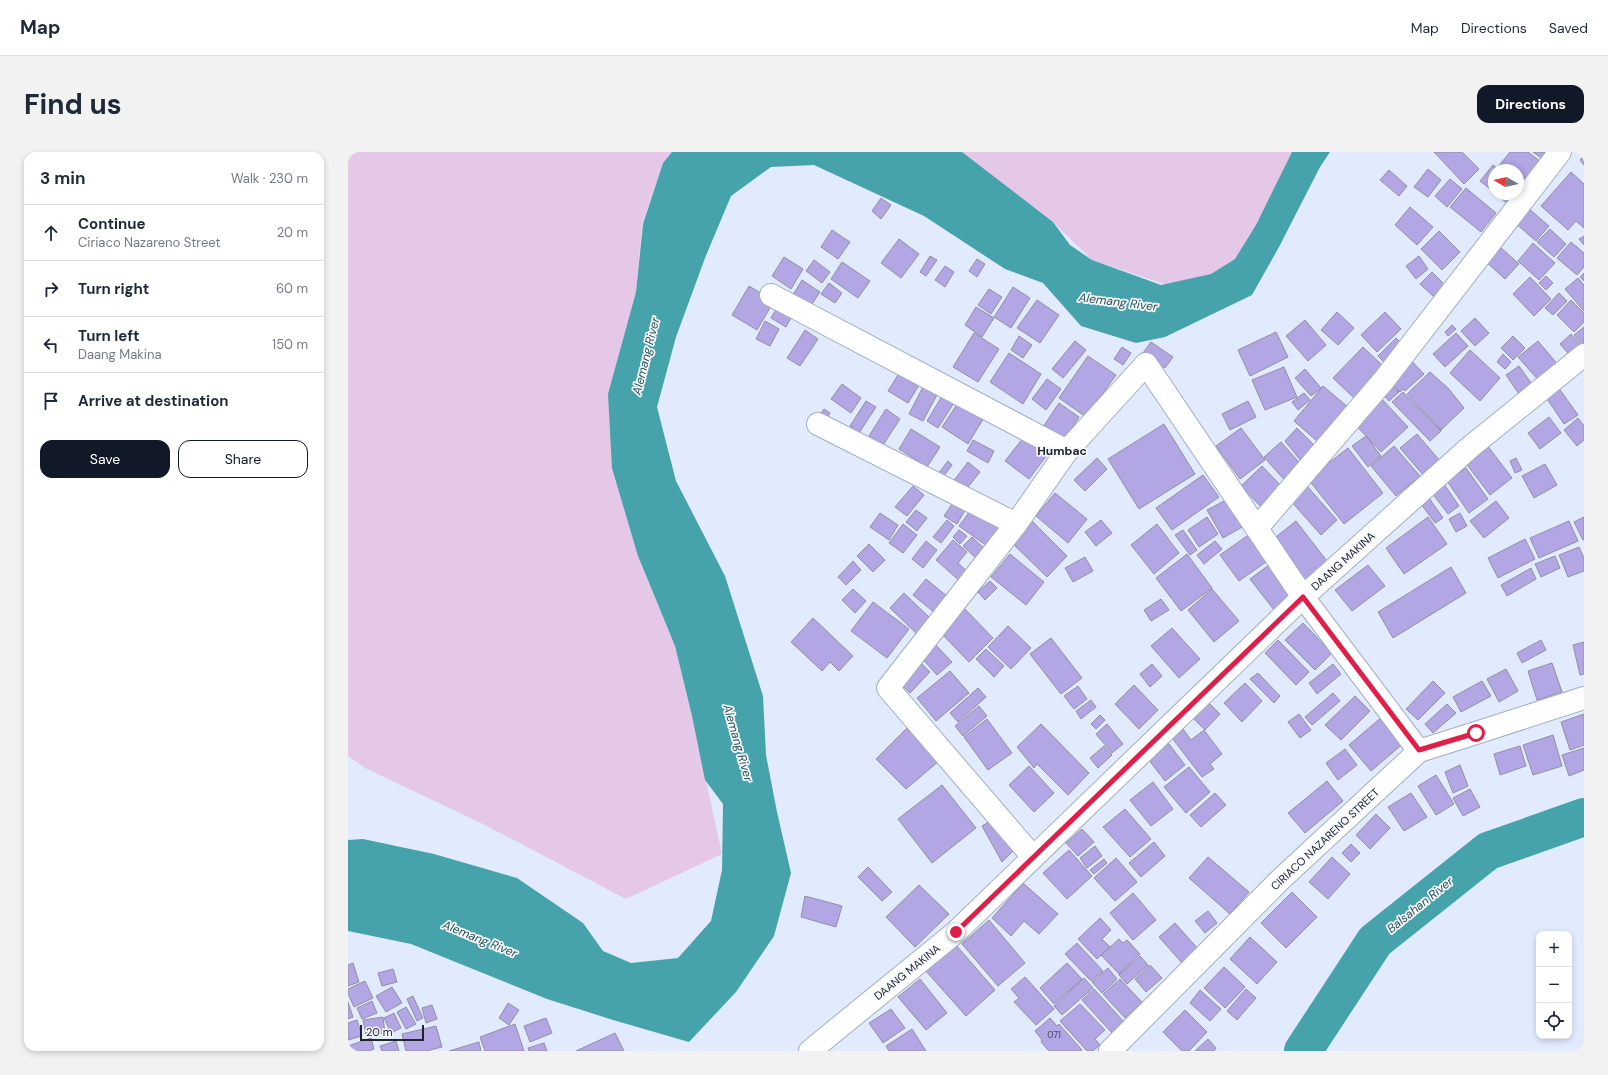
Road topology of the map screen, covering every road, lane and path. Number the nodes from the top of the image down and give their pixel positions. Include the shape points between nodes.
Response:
1 (1560, 152) edge
2 (771, 295) dead end
3 (1584, 355) edge
4 (818, 424) dead end
5 (1067, 451) junction
6 (1016, 524) junction
7 (1257, 528) junction
8 (1303, 597) junction
9 (1584, 698) edge
10 (1419, 750) junction
11 (1033, 857) junction
12 (810, 1051) edge
13 (1110, 1051) edge

1 - 7 street via 1384,380
2 - 5 street
3 - 8 street, DAANG MAKINA via 1469,448
4 - 6 street
5 - 6 street
5 - 7 street via 1146,364
6 - 11 street via 888,688
7 - 8 street
8 - 10 street
8 - 11 street, DAANG MAKINA
9 - 10 street, CIRIACO NAZARENO STREET
10 - 13 street, CIRIACO NAZARENO STREET via 1281,879
11 - 12 street, DAANG MAKINA via 956,932

